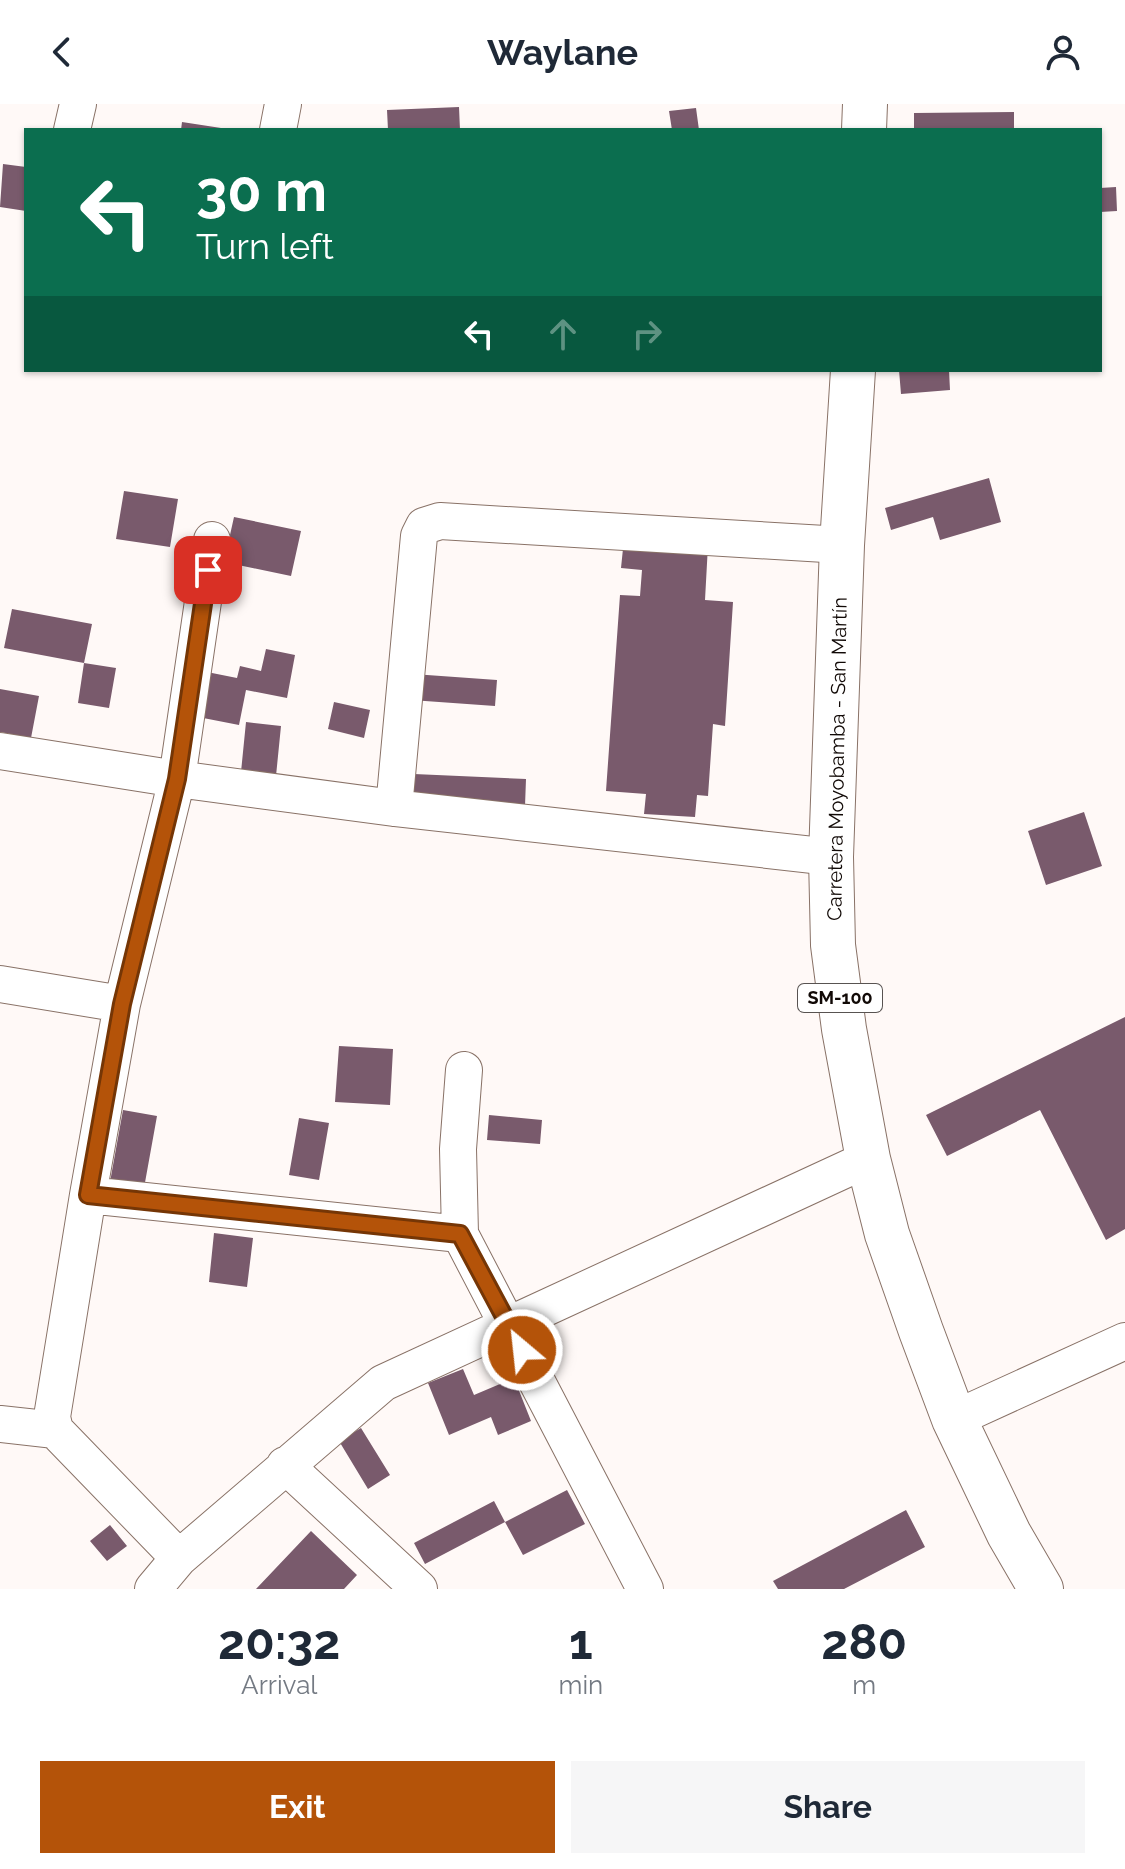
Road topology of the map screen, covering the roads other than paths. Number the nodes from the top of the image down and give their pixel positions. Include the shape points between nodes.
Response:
1 (78, 104) edge
2 (283, 104) edge
3 (865, 104) edge
4 (72, 128) edge
5 (278, 128) edge
6 (864, 128) edge
7 (853, 372) edge
8 (212, 540) dead end
9 (842, 545) junction
10 (0, 751) edge
11 (177, 779) junction
12 (394, 808) junction
13 (831, 857) junction
14 (0, 984) edge
15 (122, 1004) junction
16 (464, 1070) dead end
17 (868, 1159) junction
18 (88, 1195) junction
19 (460, 1234) junction
20 (509, 1324) junction
21 (1125, 1341) edge
22 (954, 1419) junction
23 (0, 1424) edge
24 (55, 1430) junction
25 (285, 1465) junction
26 (179, 1558) junction
27 (153, 1589) edge
28 (419, 1589) edge
29 (645, 1589) edge
30 (1041, 1589) edge

1 - 4 street
2 - 5 street
3 - 6 main road
7 - 9 main road, Carretera Moyobamba - San Martín / SM-100
8 - 11 street
9 - 12 street via 440,521 424,526
9 - 13 main road, Carretera Moyobamba - San Martín / SM-100
10 - 11 street
11 - 12 street
11 - 15 street
12 - 13 street
13 - 17 main road, Carretera Moyobamba - San Martín / SM-100 via 833,945
14 - 15 street
15 - 18 street
16 - 19 street via 458,1149
17 - 20 street
17 - 22 main road, Carretera Moyobamba - San Martín / SM-100 via 887,1234
18 - 19 street
18 - 24 street via 52,1417
19 - 20 street
20 - 25 street via 383,1383
20 - 29 street
21 - 22 street
22 - 30 main road, Carretera Moyobamba - San Martín / SM-100
23 - 24 street
24 - 26 street
25 - 26 street
25 - 28 street
26 - 27 street

